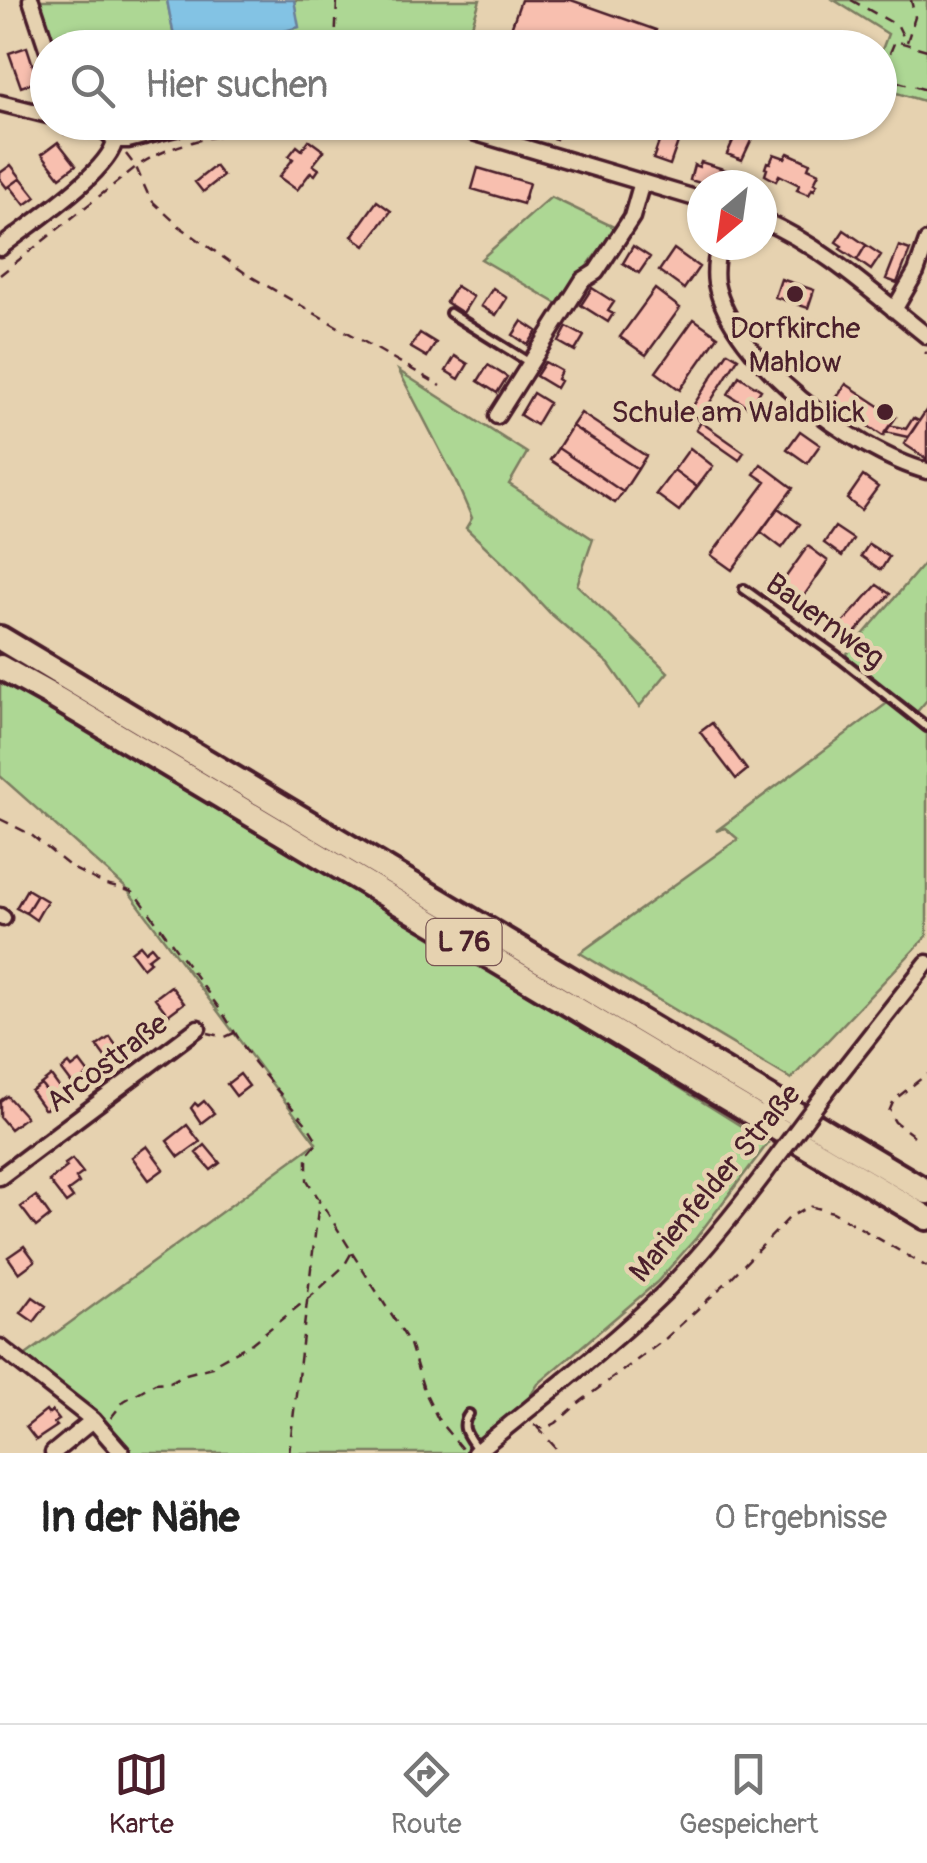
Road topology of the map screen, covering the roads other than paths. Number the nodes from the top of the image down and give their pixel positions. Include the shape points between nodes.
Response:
1 (31, 0) edge
2 (41, 30) edge
3 (0, 103) edge
4 (30, 110) edge
5 (114, 140) joint
6 (128, 140) edge
7 (500, 140) edge
8 (642, 182) junction
9 (687, 196) edge
10 (777, 226) edge
11 (927, 241) edge
12 (0, 248) edge
13 (716, 260) edge
14 (894, 310) junction
15 (450, 312) dead end
16 (927, 336) edge
17 (531, 364) junction
18 (497, 416) dead end
19 (927, 470) edge
20 (744, 589) dead end
21 (0, 638) edge
22 (0, 667) edge
23 (927, 727) edge
24 (927, 963) edge
25 (198, 1028) road end
26 (0, 1177) edge
27 (927, 1192) edge
28 (927, 1218) edge
29 (0, 1347) edge
30 (468, 1414) dead end
31 (97, 1424) junction
32 (473, 1452) edge
33 (53, 1453) edge
34 (122, 1453) edge

1 - 2 street
3 - 4 street
5 - 6 street
5 - 12 street via 93,174
7 - 8 street
8 - 9 street
8 - 17 street via 632,217
10 - 14 street via 815,247
11 - 14 street
13 - 19 street via 716,285 736,329 766,368 862,441
14 - 16 street
15 - 17 lane
17 - 18 street
20 - 23 lane, Bauernweg
21 - 27 main road, L 76
22 - 28 main road, L 76
24 - 32 street, Marienfelder Straße, bridge via 663,1294
25 - 26 street, Arcostraße
29 - 31 street
30 - 32 lane via 464,1429
31 - 33 street
31 - 34 street

